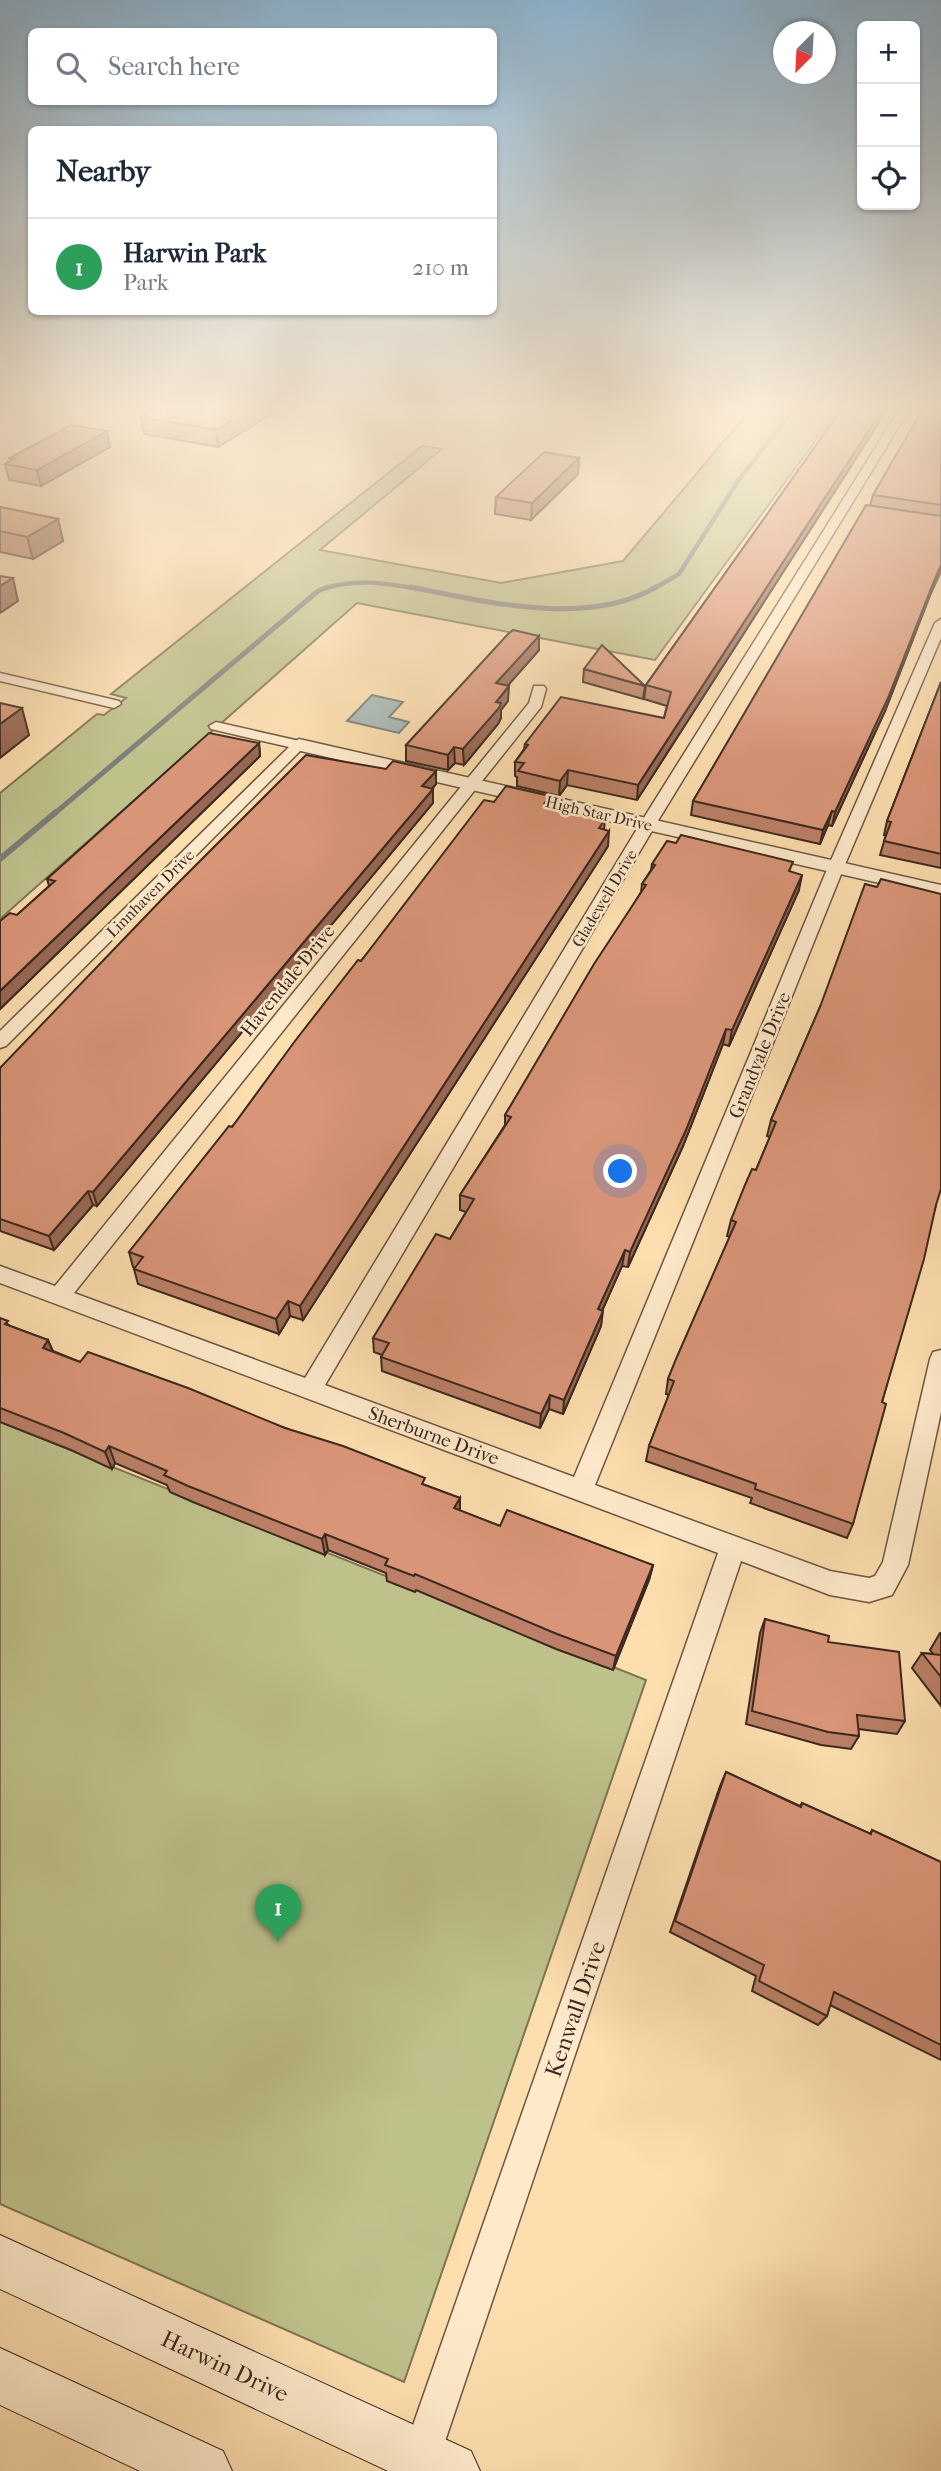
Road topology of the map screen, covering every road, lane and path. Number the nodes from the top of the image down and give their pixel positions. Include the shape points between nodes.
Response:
1 (840, 525) edge
2 (941, 623) edge
3 (0, 677) edge
4 (539, 689) dead end
5 (114, 704) dead end
6 (216, 726) dead end
7 (299, 745) junction
8 (472, 785) junction
9 (648, 824) junction
10 (836, 867) junction
11 (941, 891) edge
12 (0, 1042) edge
13 (0, 1273) edge
14 (60, 1295) junction
15 (941, 1359) edge
16 (311, 1389) junction
17 (581, 1490) junction
18 (733, 1546) junction
19 (0, 2261) edge
20 (0, 2376) edge
21 (429, 2466) edge
22 (203, 2471) edge

1 - 9 street, Gladewell Drive
2 - 10 street, Grandvale Drive
3 - 5 street
4 - 8 street, Havendale Drive via 536,704
6 - 7 street, High Star Drive
7 - 8 street, High Star Drive
7 - 12 street, Linnhaven Drive
8 - 9 street, High Star Drive
8 - 14 street, Havendale Drive
9 - 10 street, High Star Drive
9 - 16 street, Gladewell Drive
10 - 11 street, High Star Drive
10 - 17 street, Grandvale Drive
13 - 14 street, Sherburne Drive
14 - 16 street, Sherburne Drive
15 - 18 street, Sherburne Drive via 895,1565 883,1586 869,1590 830,1583
16 - 17 street, Sherburne Drive
17 - 18 street, Sherburne Drive
18 - 21 street, Kenwall Drive
19 - 21 main road, Harwin Drive
20 - 22 main road

